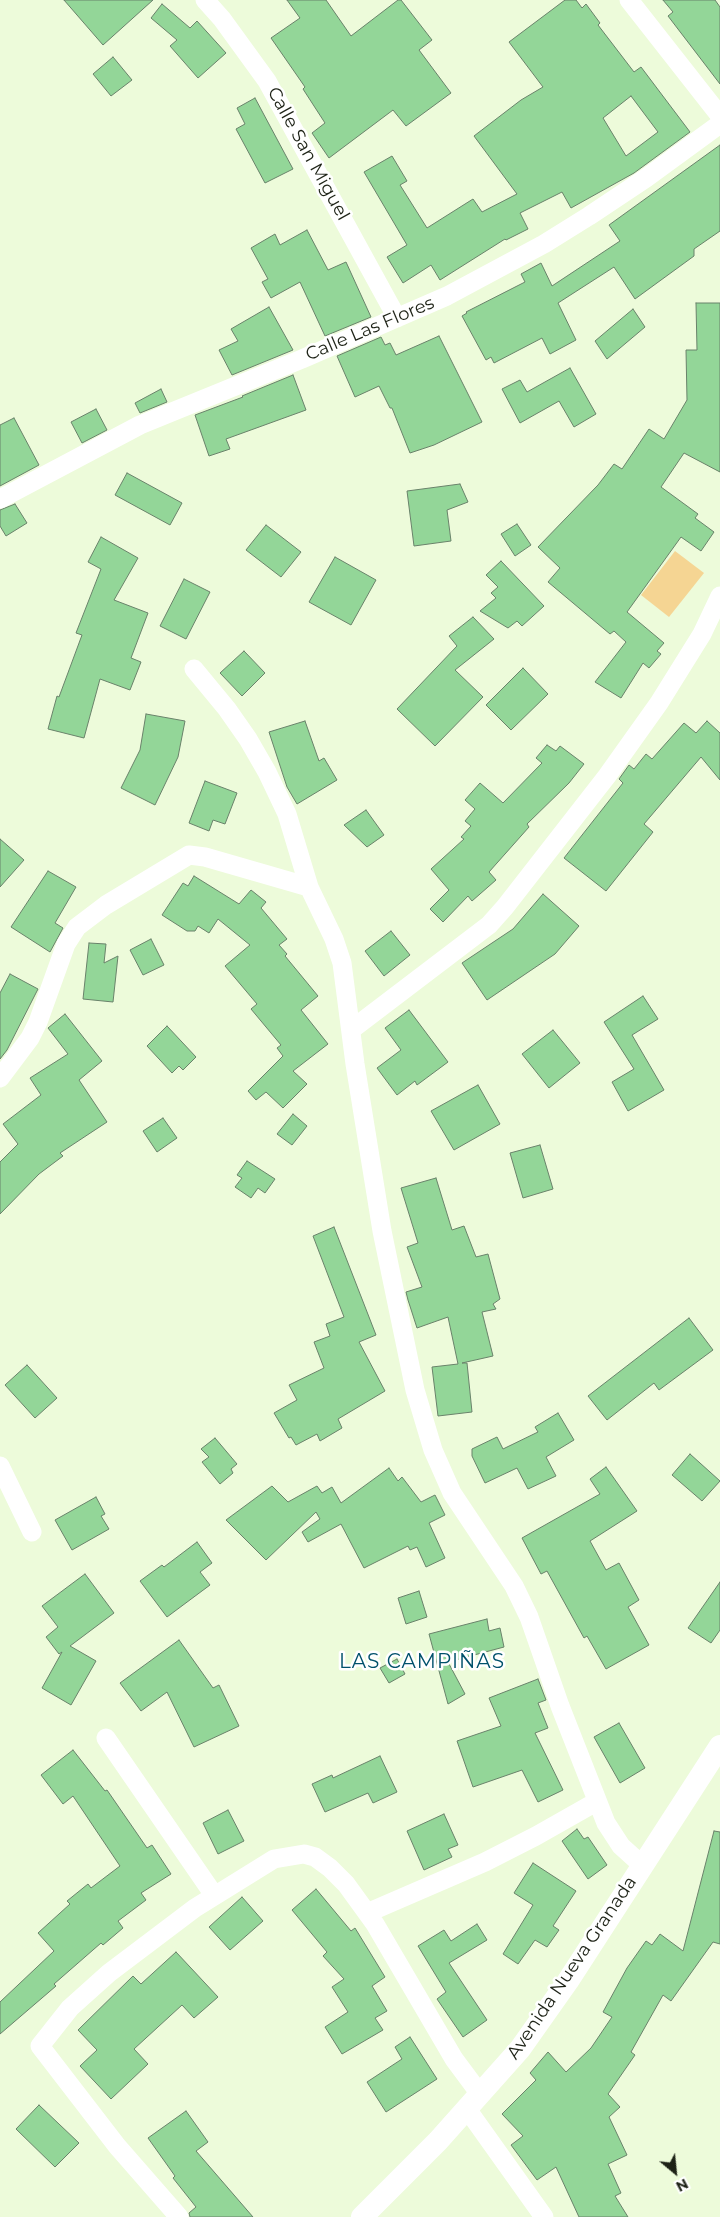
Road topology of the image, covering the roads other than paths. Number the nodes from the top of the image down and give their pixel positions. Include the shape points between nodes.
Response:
1 (205, 0) edge
2 (629, 0) edge
3 (720, 116) edge
4 (720, 124) edge
5 (397, 318) junction
6 (0, 499) edge
7 (720, 596) edge
8 (194, 669) dead end
9 (310, 887) junction
10 (351, 1030) junction
11 (0, 1078) edge
12 (0, 1466) edge
13 (32, 1532) dead end
14 (106, 1738) dead end
15 (720, 1746) edge
16 (596, 1802) junction
17 (642, 1865) junction
18 (214, 1895) junction
19 (367, 1913) junction
20 (474, 2101) junction
21 (179, 2217) edge
22 (362, 2217) edge
23 (544, 2217) edge

1 - 5 street, Calle San Miguel via 268,81
2 - 3 street
4 - 5 street, Calle Las Flores via 646,178 552,239 447,296
5 - 6 street, Calle Las Flores via 140,425
7 - 10 street via 702,634 659,703 506,907 481,931
8 - 9 street via 238,724 267,772 287,814
9 - 10 street via 342,963
9 - 11 street via 189,855 114,900 77,927 66,944 38,1022
10 - 16 street via 385,1248 424,1426 452,1493 514,1586 529,1617
12 - 13 street
14 - 18 street
15 - 17 street, Avenida Nueva Granada
16 - 17 street via 613,1836
16 - 19 street via 484,1862
17 - 20 street, Avenida Nueva Granada via 539,2023
18 - 19 street via 274,1860 304,1854 315,1857 330,1868
18 - 21 street via 109,1973 70,2008 40,2046 117,2146
19 - 20 street via 454,2059
20 - 22 street, Avenida Nueva Granada
20 - 23 street via 516,2176

